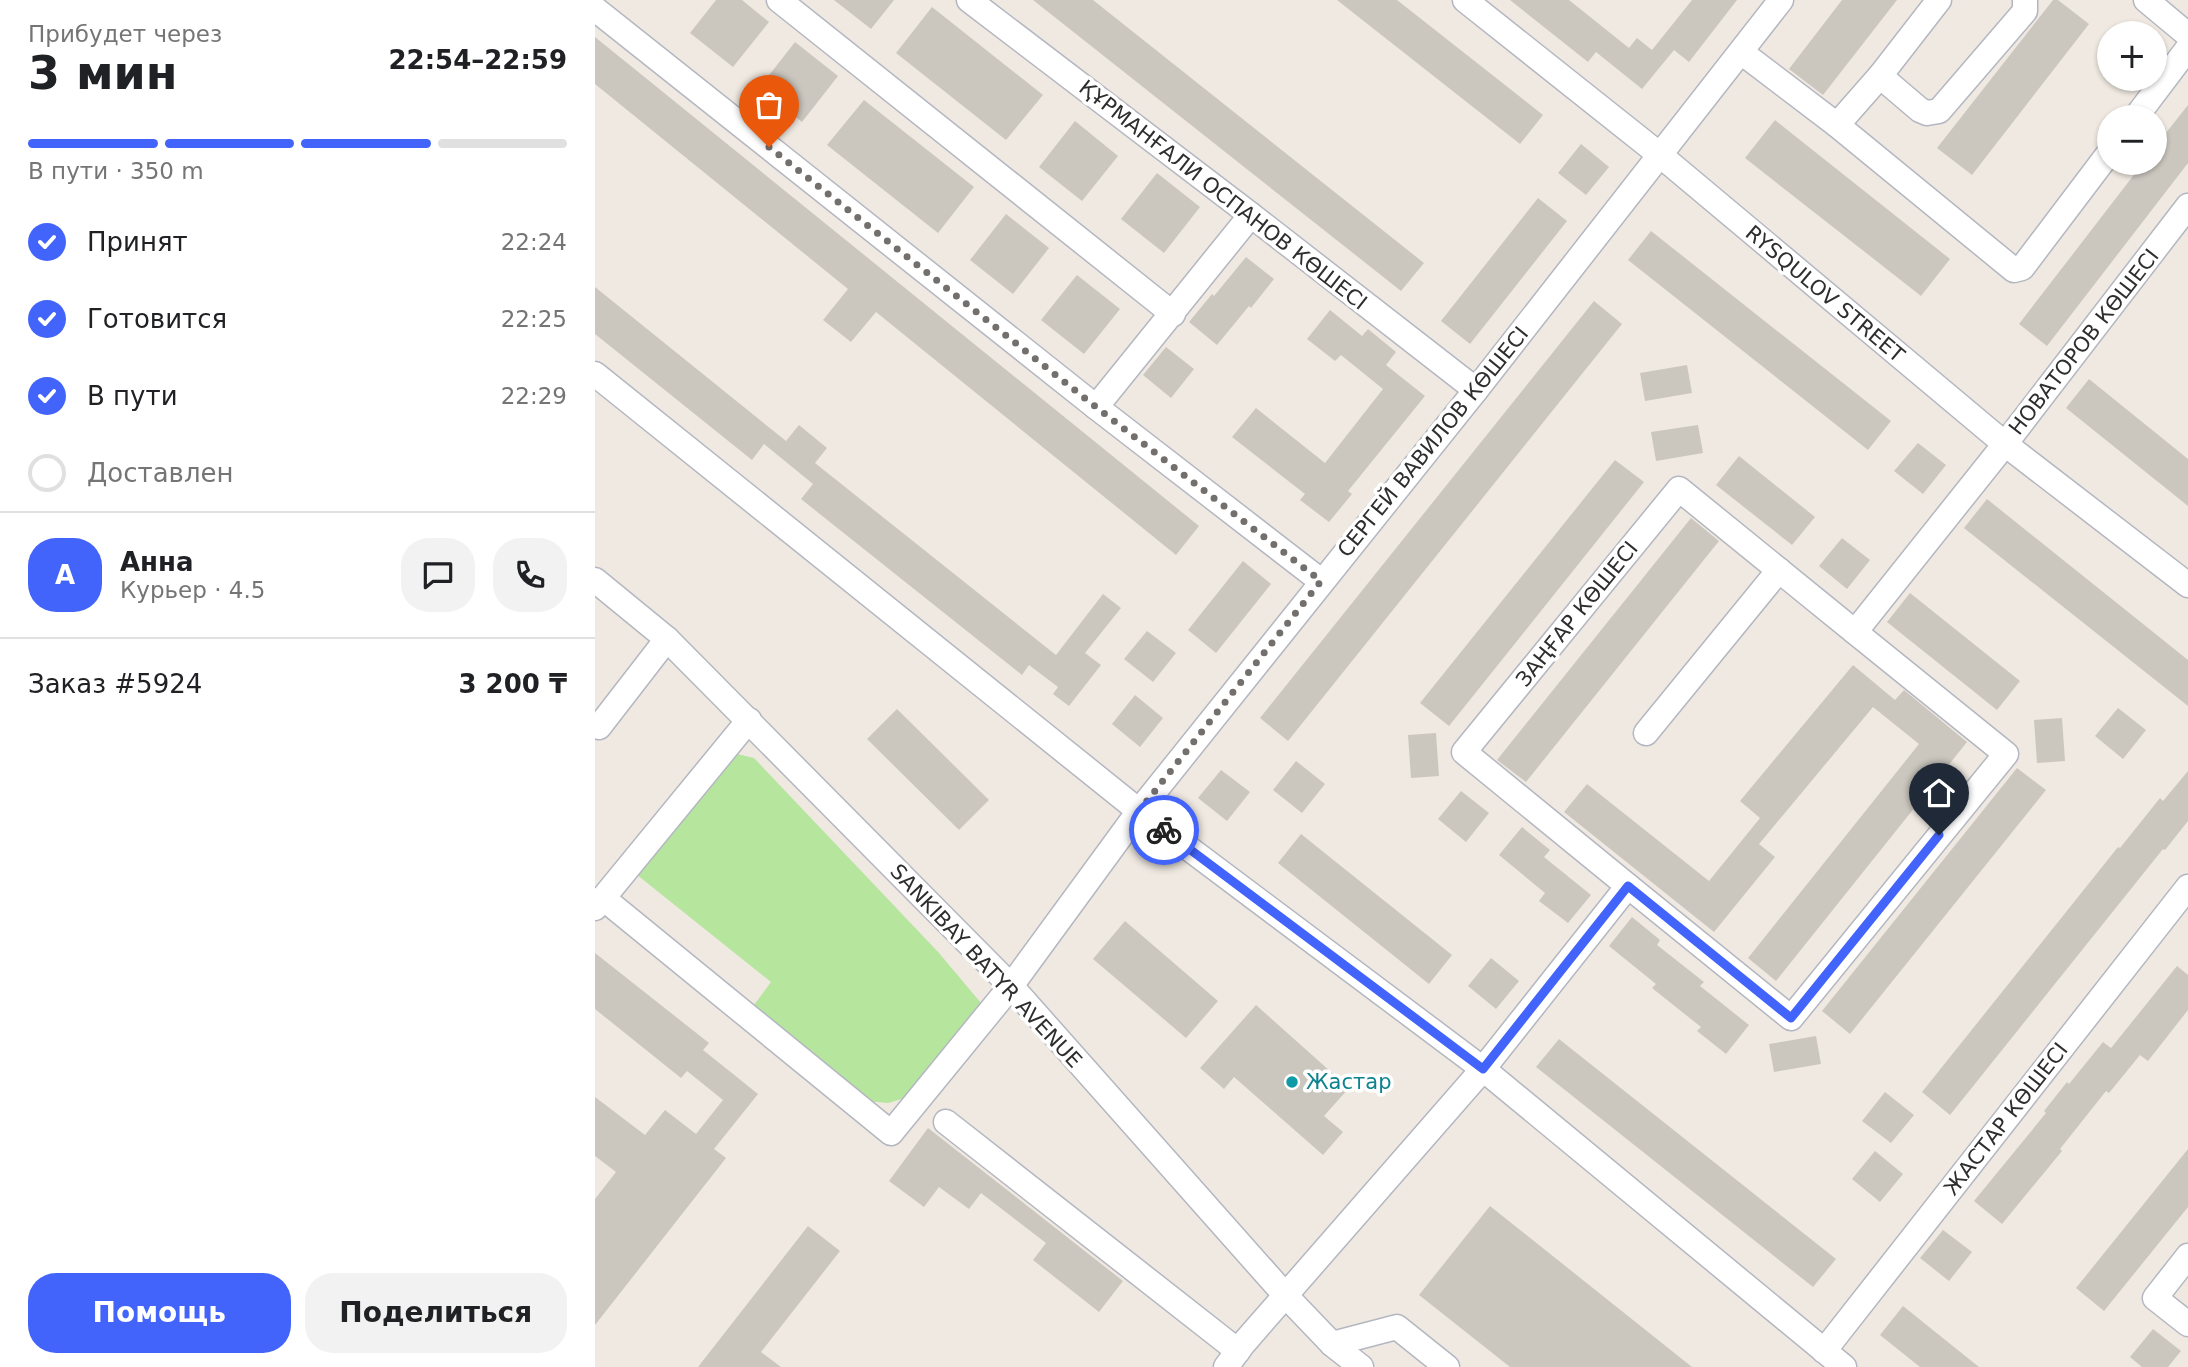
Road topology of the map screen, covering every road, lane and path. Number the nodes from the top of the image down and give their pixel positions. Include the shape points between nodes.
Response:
1 (779, 0) edge
2 (969, 0) edge
3 (1465, 0) edge
4 (1781, 0) edge
5 (1939, 0) edge
6 (2025, 0) edge
7 (2146, 0) edge
8 (595, 9) edge
9 (2188, 35) edge
10 (2188, 48) edge
11 (1741, 52) junction
12 (1880, 76) junction
13 (2145, 105) edge
14 (1837, 125) junction
15 (1660, 155) junction
16 (2097, 169) edge
17 (2188, 206) edge
18 (1251, 215) junction
19 (1173, 314) junction
20 (595, 374) edge
21 (1476, 390) junction
22 (1096, 407) junction
23 (2005, 444) junction
24 (1779, 570) junction
25 (595, 580) edge
26 (1321, 581) junction
27 (2188, 585) edge
28 (1855, 632) junction
29 (667, 639) junction
30 (748, 720) junction
31 (599, 727) dead end
32 (1646, 733) dead end
33 (1139, 811) junction
34 (1628, 886) junction
35 (2188, 887) edge
36 (599, 903) edge
37 (1011, 986) junction
38 (1483, 1069) junction
39 (946, 1122) dead end
40 (2188, 1256) edge
41 (1286, 1296) junction
42 (2188, 1324) edge
43 (1332, 1344) junction
44 (1824, 1351) junction
45 (1232, 1359) edge
46 (1361, 1367) edge
47 (1447, 1367) edge
48 (1844, 1367) edge

1 - 19 street
2 - 18 street, ҚҰРМАНҒАЛИ ОСПАНОВ КӨШЕСІ
3 - 15 street, RYSQULOV STREET
4 - 11 street, СЕРГЕЙ ВАВИЛОВ КӨШЕСІ
5 - 12 street
6 - 12 street via 2025,10 1939,111 1920,110
7 - 9 street
8 - 22 street
10 - 13 street
11 - 14 street
11 - 15 street, СЕРГЕЙ ВАВИЛОВ КӨШЕСІ
12 - 14 street
14 - 16 street via 2014,270 2022,268
15 - 21 street, СЕРГЕЙ ВАВИЛОВ КӨШЕСІ
15 - 23 street, RYSQULOV STREET
17 - 23 street, НОВАТОРОВ КӨШЕСІ
18 - 19 street
18 - 21 street, ҚҰРМАНҒАЛИ ОСПАНОВ КӨШЕСІ
19 - 22 street
20 - 33 street
21 - 26 street, СЕРГЕЙ ВАВИЛОВ КӨШЕСІ
22 - 26 street
23 - 27 street, RYSQULOV STREET
23 - 28 street
24 - 28 street, ЗАҢҒАР КӨШЕСІ
24 - 32 street
24 - 34 street, ЗАҢҒАР КӨШЕСІ via 1679,489 1464,752
25 - 29 street, SANKIBAY BATYR AVENUE
26 - 33 street, СЕРГЕЙ ВАВИЛОВ КӨШЕСІ
28 - 34 street, ЗАҢҒАР КӨШЕСІ via 2005,754 1791,1018
29 - 30 street, SANKIBAY BATYR AVENUE
29 - 31 street
30 - 36 street
30 - 37 street, SANKIBAY BATYR AVENUE
33 - 37 street, СЕРГЕЙ ВАВИЛОВ КӨШЕСІ
33 - 38 street
34 - 38 street
35 - 44 street, ЖАСТАР КӨШЕСІ
36 - 37 street, СЕРГЕЙ ВАВИЛОВ КӨШЕСІ via 891,1133
37 - 41 street, SANKIBAY BATYR AVENUE
38 - 41 street
38 - 44 street
39 - 45 street
40 - 42 street via 2155,1298
41 - 43 street, SANKIBAY BATYR AVENUE
41 - 45 street
43 - 46 street, SANKIBAY BATYR AVENUE
43 - 47 street via 1397,1327
44 - 48 street

